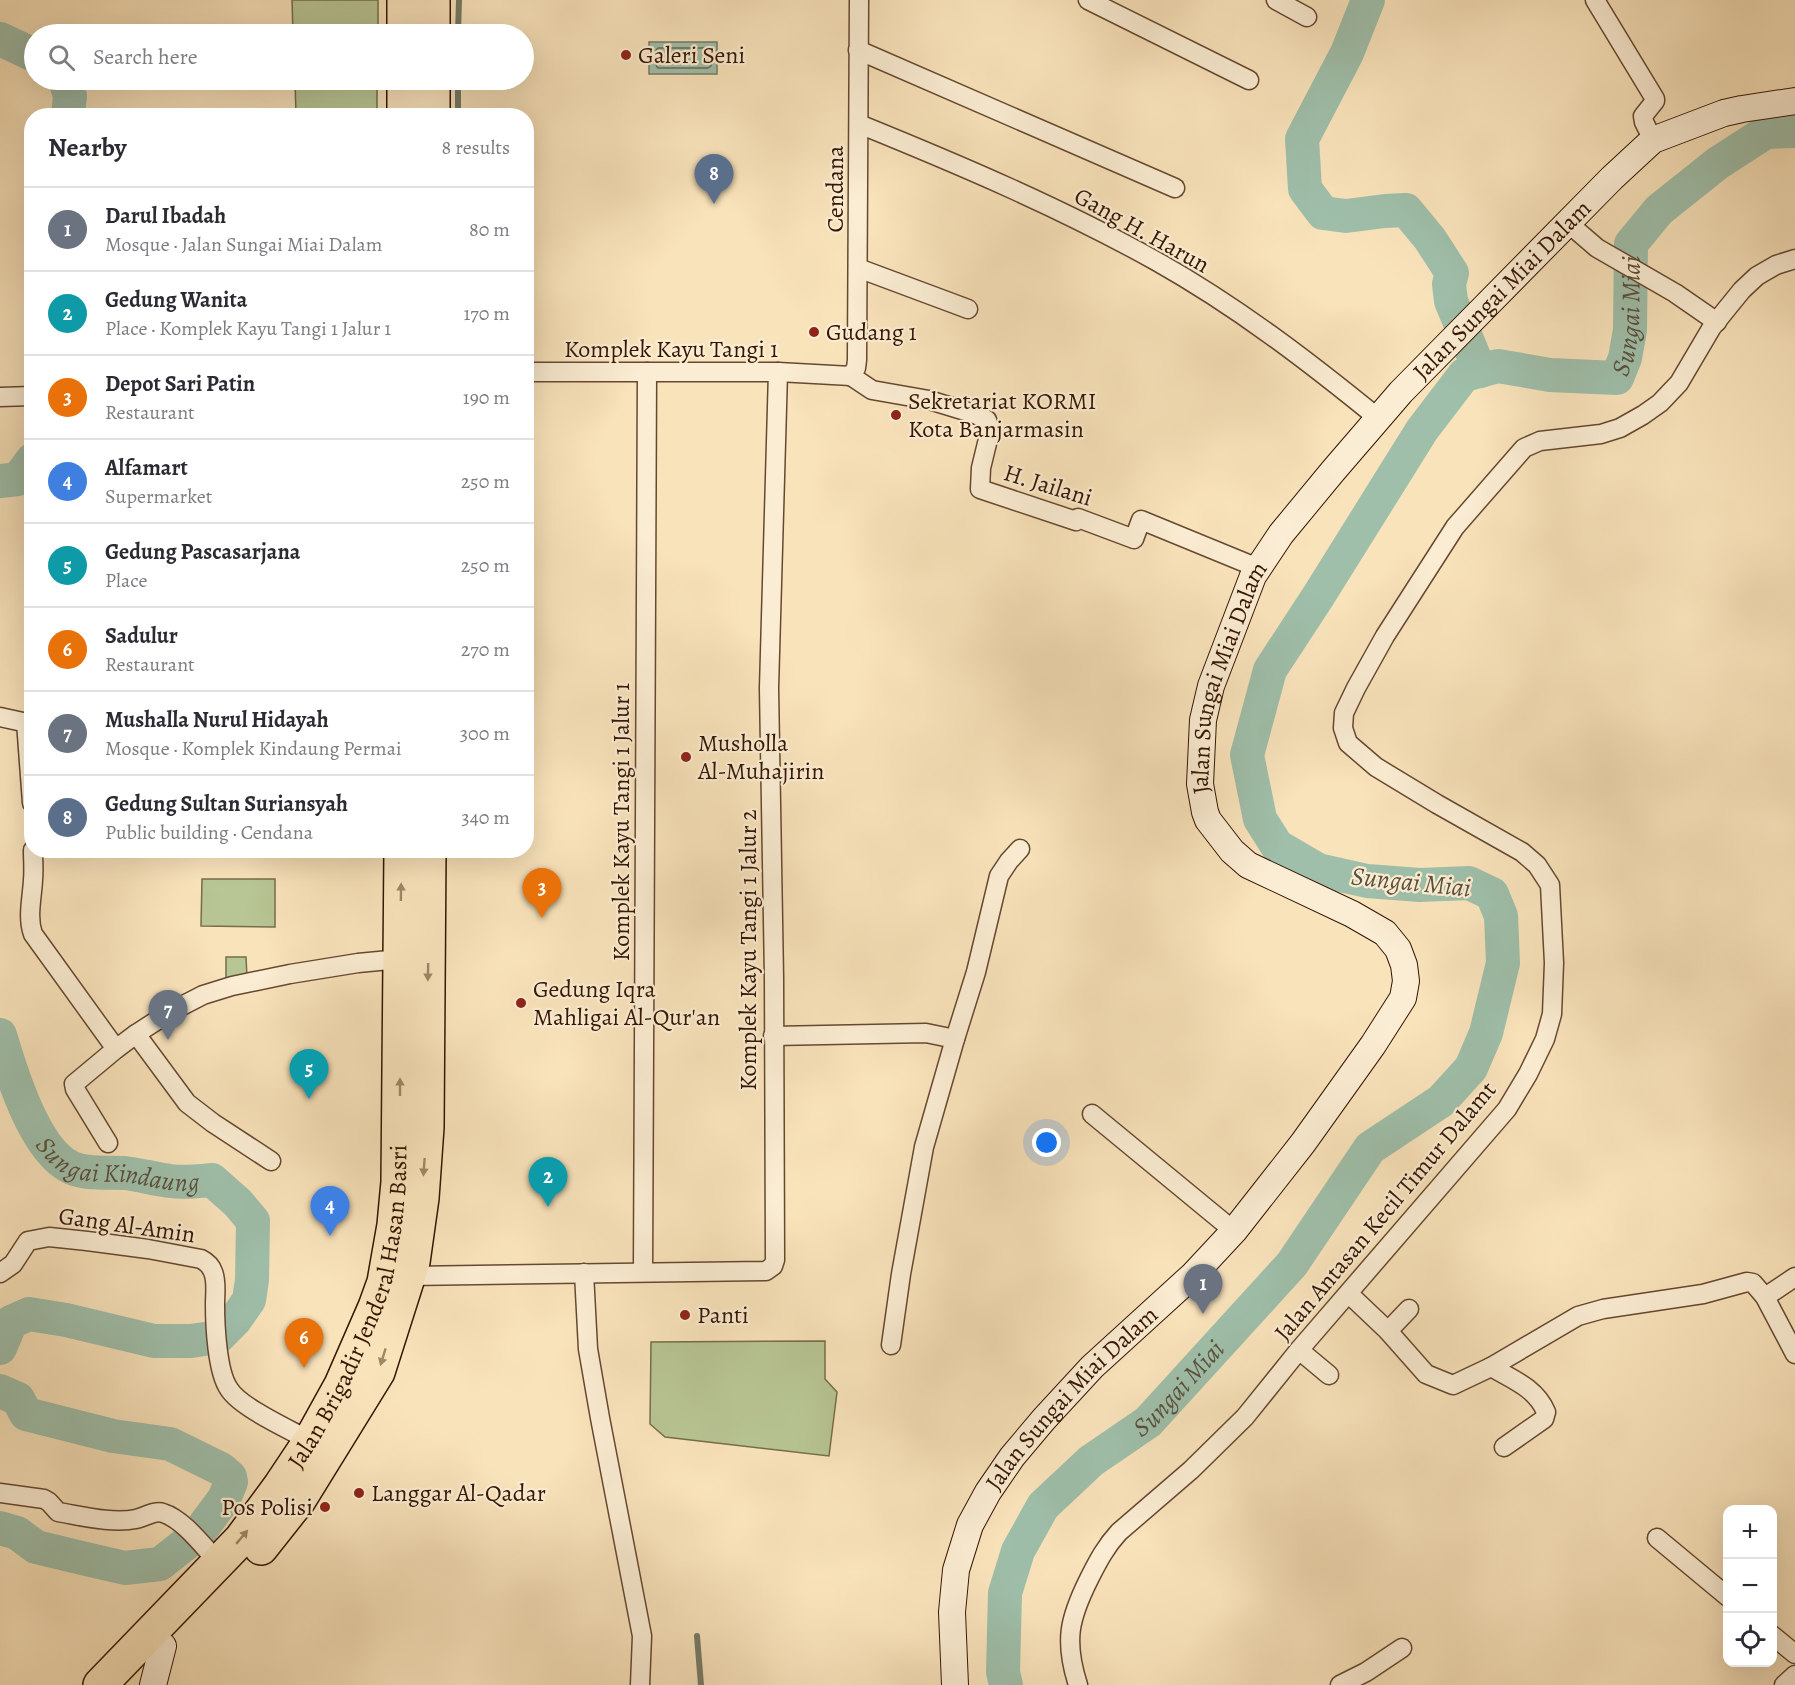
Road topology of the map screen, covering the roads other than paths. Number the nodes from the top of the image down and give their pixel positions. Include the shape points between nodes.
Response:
1 (404, 0) edge
2 (433, 0) edge
3 (859, 0) edge
4 (1088, 0) edge
5 (1276, 0) edge
6 (1597, 1) edge
7 (1307, 17) dead end
8 (404, 24) edge
9 (433, 24) edge
10 (858, 50) junction
11 (1249, 80) dead end
12 (404, 90) edge
13 (433, 90) edge
14 (1795, 101) edge
15 (404, 108) edge
16 (433, 108) edge
17 (859, 124) junction
18 (1653, 140) junction
19 (1175, 188) dead end
20 (1568, 223) junction
21 (1795, 259) edge
22 (858, 268) junction
23 (968, 309) dead end
24 (1717, 322) junction
25 (534, 372) edge
26 (648, 372) junction
27 (778, 372) junction
28 (851, 376) junction
29 (24, 396) edge
30 (0, 397) edge
31 (1379, 419) junction
32 (1258, 568) junction
33 (0, 717) edge
34 (24, 722) edge
35 (1020, 849) dead end
36 (33, 858) edge
37 (401, 858) edge
38 (429, 858) edge
39 (400, 959) junction
40 (136, 1034) junction
41 (773, 1036) junction
42 (955, 1039) junction
43 (116, 1048) junction
44 (1092, 1114) dead end
45 (413, 1127) junction
46 (108, 1143) dead end
47 (271, 1161) dead end
48 (1234, 1231) junction
49 (643, 1272) junction
50 (0, 1273) edge
51 (584, 1273) junction
52 (409, 1276) junction
53 (1795, 1278) edge
54 (1348, 1294) junction
55 (1765, 1297) junction
56 (1409, 1309) dead end
57 (1388, 1330) junction
58 (891, 1345) dead end
59 (1299, 1350) junction
60 (1795, 1354) edge
61 (1491, 1367) junction
62 (1329, 1376) dead end
63 (309, 1441) junction
64 (1504, 1447) dead end
65 (0, 1493) edge
66 (1657, 1538) dead end
67 (208, 1551) junction
68 (1723, 1593) edge
69 (1777, 1638) edge
70 (163, 1646) junction
71 (1402, 1648) dead end
72 (1795, 1654) edge
73 (1795, 1675) edge
74 (100, 1685) edge
75 (129, 1685) edge
76 (153, 1685) edge
77 (640, 1685) edge
78 (955, 1685) edge
79 (1078, 1685) edge
80 (1340, 1685) edge
81 (1784, 1685) edge

1 - 8 highway
2 - 9 highway
3 - 10 street, Cendana
4 - 11 street
5 - 7 street
6 - 18 street via 1655,99 1643,116
10 - 17 street, Cendana
10 - 19 street
12 - 15 highway
13 - 16 highway
14 - 18 street, Jalan Sungai Miai Dalam via 1742,108
17 - 22 street, Cendana
17 - 31 street, Gang H. Harun via 1063,213 1157,261 1241,314
18 - 20 street, Jalan Sungai Miai Dalam
20 - 24 street via 1598,248
20 - 31 street, Jalan Sungai Miai Dalam
21 - 24 street, Jalan Antasan Kecil Timur Dalamt via 1757,276
22 - 23 street
22 - 28 street, Cendana via 857,360
24 - 54 street, Jalan Antasan Kecil Timur Dalamt via 1679,383 1643,415 1601,434 1540,441 1524,448 1455,527 1385,636 1344,712 1343,728 1348,743 1376,767 1522,852 1537,865 1550,885 1554,963 1552,1014 1545,1040 1507,1109
25 - 26 street, Komplek Kayu Tangi 1
26 - 27 street, Komplek Kayu Tangi 1
26 - 49 street, Komplek Kayu Tangi 1 Jalur 1
27 - 28 street, Komplek Kayu Tangi 1
27 - 41 street, Komplek Kayu Tangi 1 Jalur 2 via 769,688
28 - 32 street, H. Jailani via 872,390 929,400 987,420 990,431 980,489 1134,539 1142,520
29 - 30 street
31 - 32 street, Jalan Sungai Miai Dalam via 1288,525
32 - 48 street, Jalan Sungai Miai Dalam via 1211,686 1203,720 1200,784 1204,812 1214,830 1248,865 1385,933 1398,949 1406,981 1403,998 1373,1045
33 - 34 street
35 - 42 street via 999,876
36 - 43 street via 33,934
39 -> 37 highway, Jalan Brigadir Jenderal Hasan Basri
38 -> 45 highway, Jalan Brigadir Jenderal Hasan Basri
39 - 40 street via 231,986 195,999
45 -> 39 highway, Jalan Brigadir Jenderal Hasan Basri
40 - 43 street
40 - 47 street via 187,1102
41 - 42 street via 926,1033
41 - 49 street, Komplek Kayu Tangi 1 Jalur 2 via 773,1266 766,1271
42 - 58 street via 924,1148
43 - 46 street via 75,1082 75,1089
44 - 48 street
45 -> 52 highway, Jalan Brigadir Jenderal Hasan Basri via 422,1198
45 - 63 highway, Jalan Brigadir Jenderal Hasan Basri via 398,1182 384,1282 341,1384
48 - 78 street, Jalan Sungai Miai Dalam via 1193,1275 1092,1367 1012,1457 988,1492 970,1525 956,1570 952,1612
49 - 51 street
50 - 63 street, Gang Al-Amin via 14,1264 28,1241 49,1237 148,1249 206,1261 215,1276 220,1359 228,1387 236,1398
51 - 52 street
51 - 77 street via 588,1349 642,1636
52 -> 70 highway, Jalan Brigadir Jenderal Hasan Basri via 378,1372 299,1500 256,1554
53 - 55 street
54 - 57 street
54 - 59 street, Jalan Antasan Kecil Timur Dalamt
55 - 60 street
55 - 61 street via 1753,1283 1747,1282 1703,1294 1603,1309 1578,1316
56 - 57 street
57 - 61 street via 1426,1374 1454,1384
59 - 62 street
59 - 79 street, Jalan Antasan Kecil Timur Dalamt via 1237,1424 1109,1543 1073,1617 1070,1646
61 - 64 street via 1530,1389 1546,1412 1544,1419
67 -> 63 highway, Jalan Brigadir Jenderal Hasan Basri via 241,1539
65 - 67 street via 44,1499 58,1512 101,1519 133,1520 164,1513 178,1521
66 - 68 street
67 - 74 highway, Jalan Brigadir Jenderal Hasan Basri
69 - 72 street
70 - 75 highway, Jalan Brigadir Jenderal Hasan Basri
70 - 76 street
71 - 80 street
73 - 81 street

